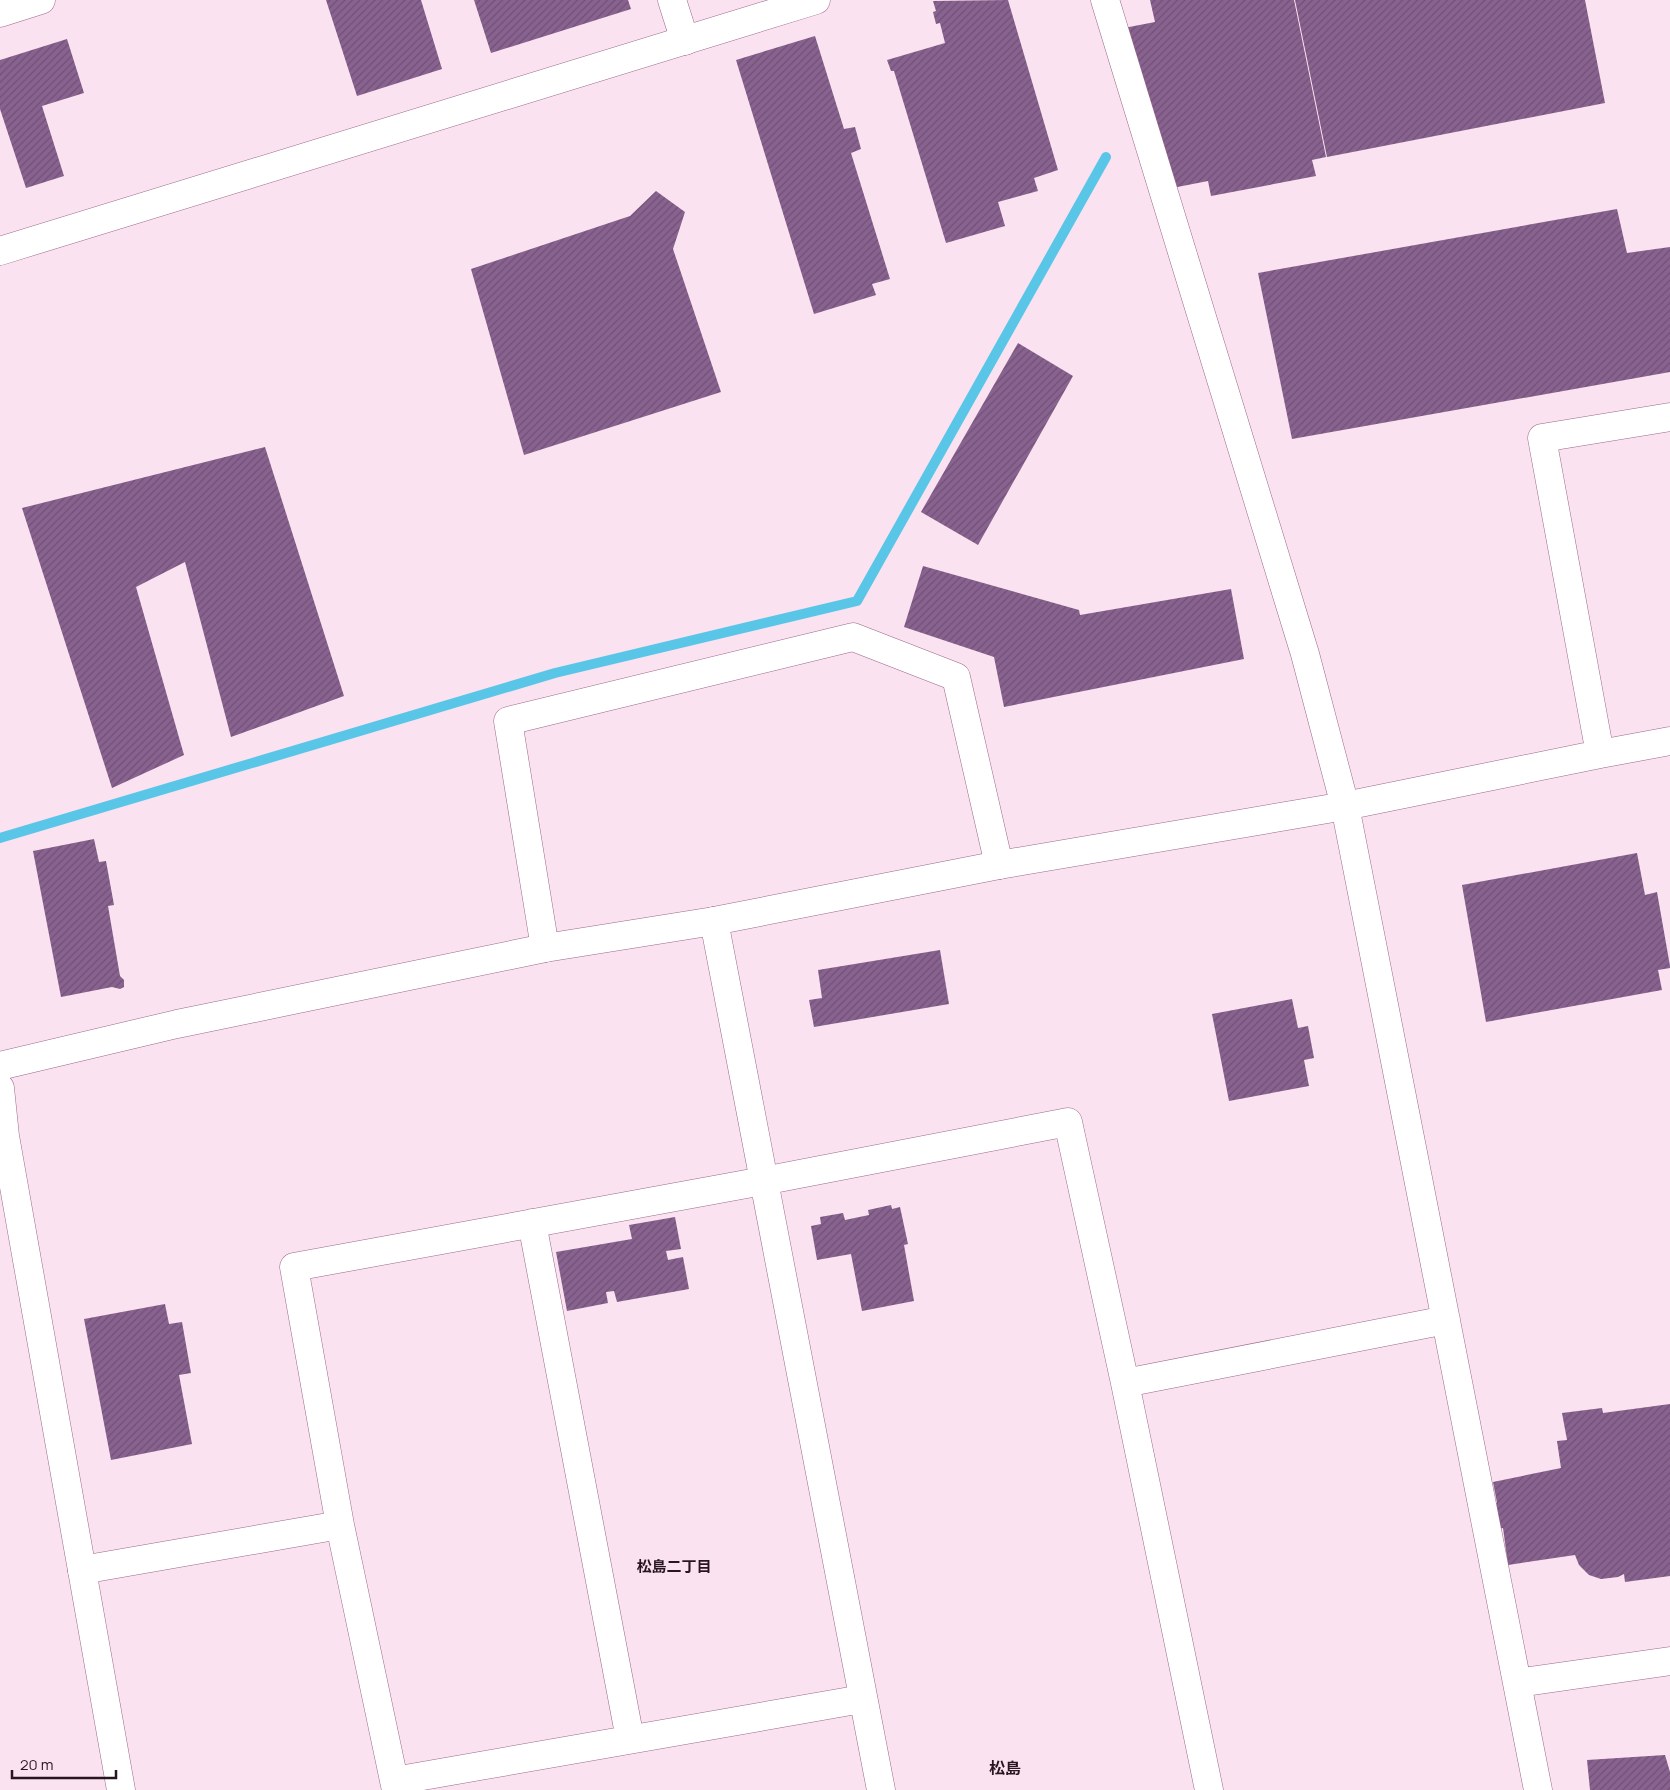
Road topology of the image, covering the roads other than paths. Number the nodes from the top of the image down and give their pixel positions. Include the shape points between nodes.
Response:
1 (41, 0) edge
2 (672, 0) edge
3 (816, 0) edge
4 (1105, 0) edge
5 (0, 13) edge
6 (685, 40) junction
7 (0, 251) edge
8 (1670, 417) edge
9 (1670, 741) edge
10 (1600, 754) junction
11 (1345, 806) junction
12 (1000, 865) junction
13 (714, 921) junction
14 (545, 948) junction
15 (0, 1066) edge
16 (0, 1088) edge
17 (764, 1181) junction
18 (532, 1224) junction
19 (1446, 1320) junction
20 (1124, 1382) junction
21 (340, 1526) junction
22 (82, 1570) junction
23 (1670, 1661) edge
24 (1517, 1683) junction
25 (862, 1699) junction
26 (630, 1739) junction
27 (395, 1785) edge
28 (121, 1790) edge
29 (881, 1790) edge
30 (1209, 1790) edge
31 (1538, 1790) edge

1 - 5 street
2 - 6 street
3 - 6 street
4 - 11 street via 1305,654
6 - 7 street
8 - 10 street via 1542,438
9 - 10 street
10 - 11 street
11 - 12 street
11 - 19 street
12 - 13 street
12 - 14 street via 956,677 853,637 508,721
13 - 14 street
13 - 17 street
14 - 15 street via 177,1024
16 - 22 street via 5,1136
17 - 18 street
17 - 20 street via 1068,1122
17 - 25 street
18 - 21 street via 294,1267
18 - 26 street
19 - 20 street
19 - 24 street
20 - 30 street
21 - 22 street
21 - 27 street
22 - 28 street
23 - 24 street
24 - 31 street
25 - 26 street
25 - 29 street
26 - 27 street

